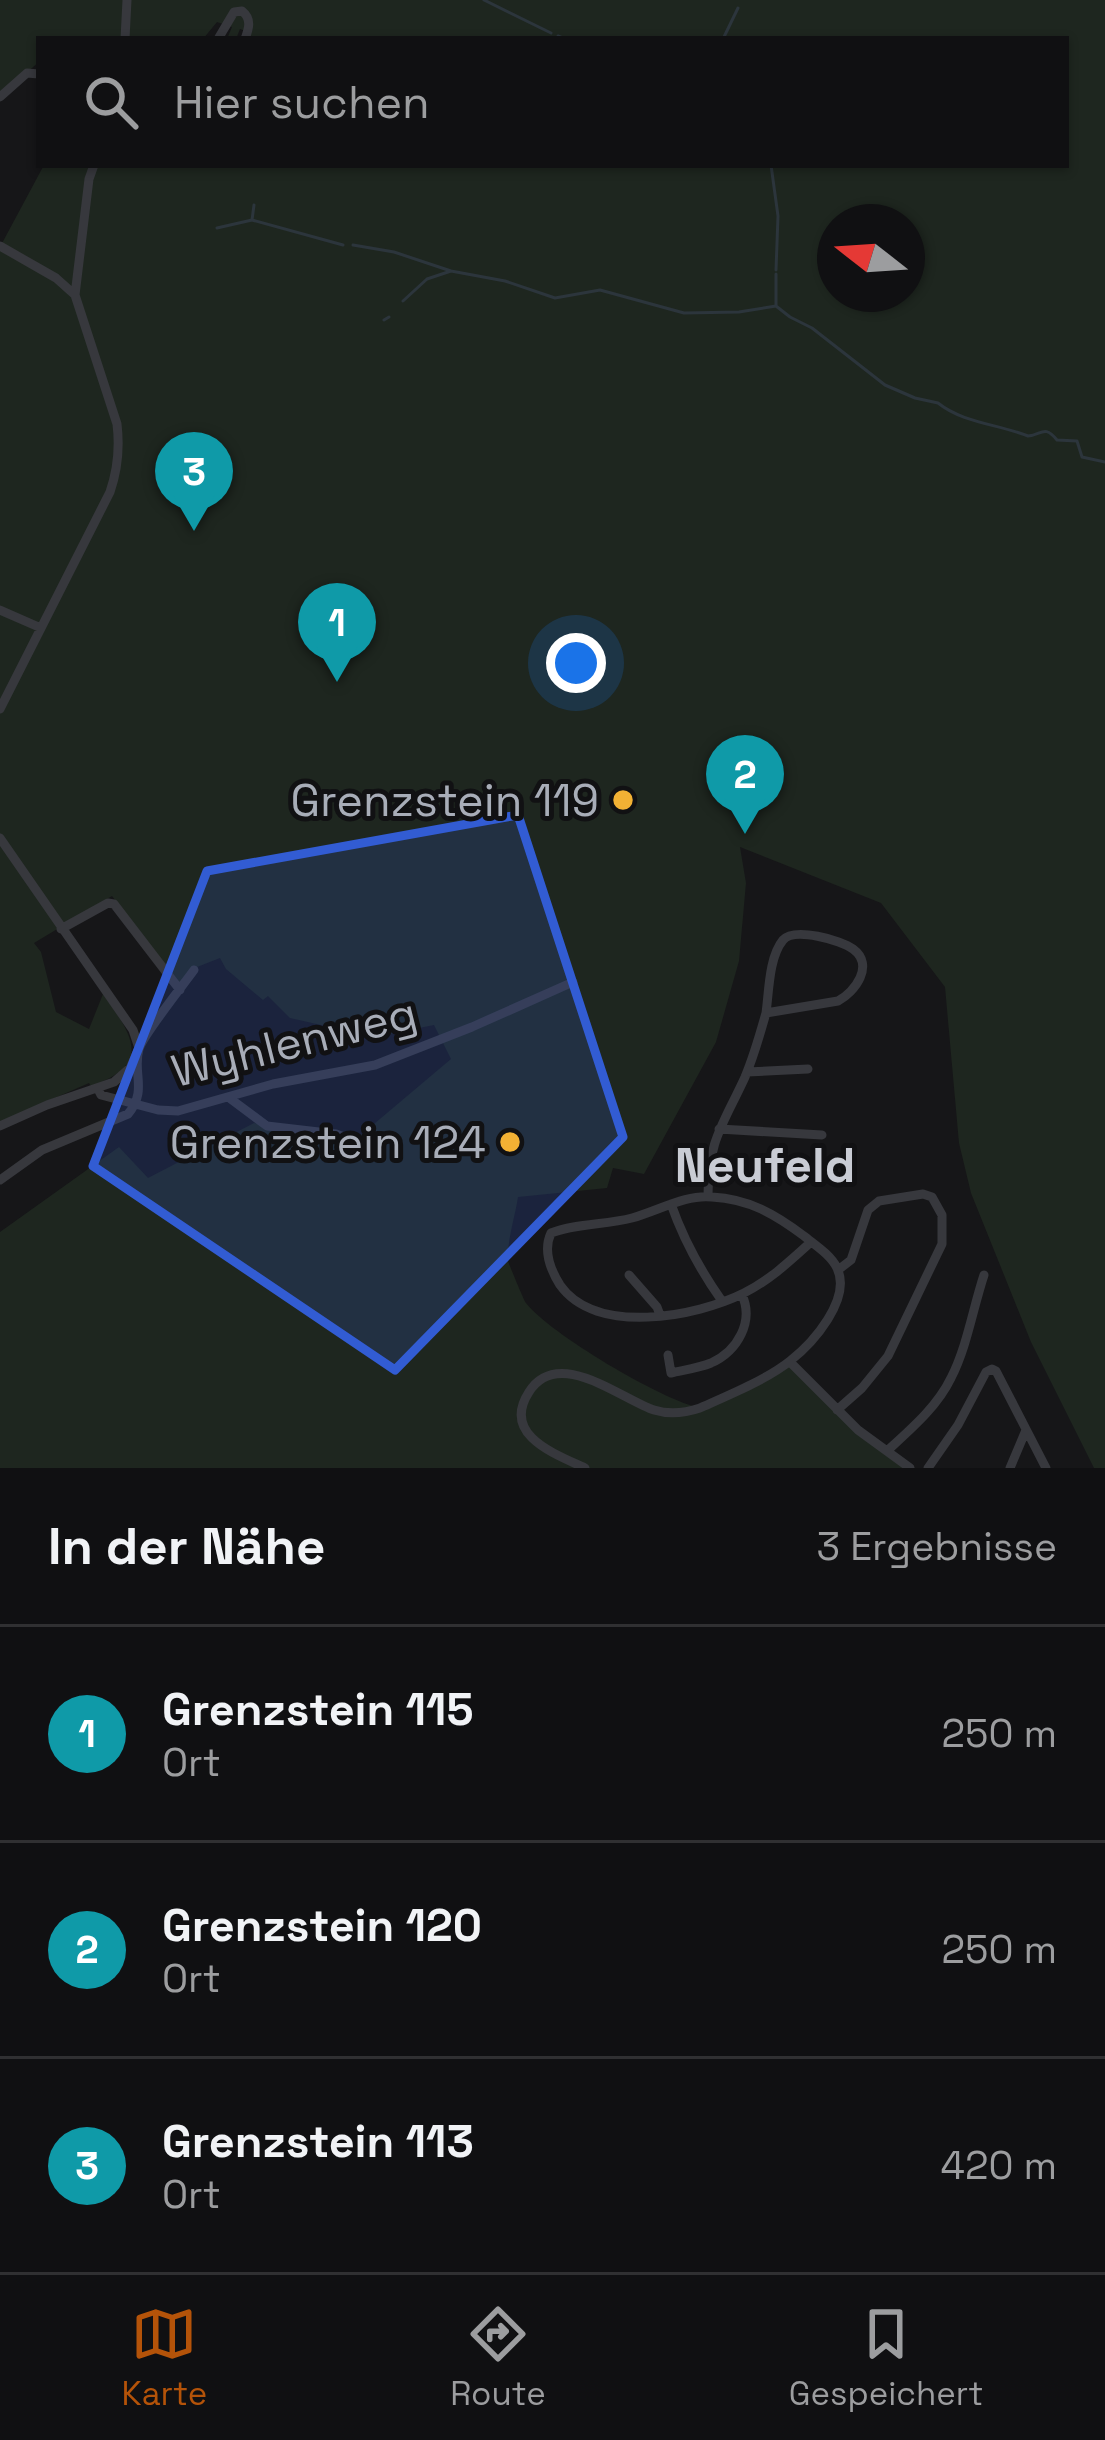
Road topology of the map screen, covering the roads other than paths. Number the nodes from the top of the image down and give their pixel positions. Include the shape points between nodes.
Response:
1 (128, 0) edge
2 (125, 36) edge
3 (220, 36) edge
4 (246, 36) edge
5 (36, 74) edge
6 (0, 97) edge
7 (93, 168) edge
8 (0, 247) edge
9 (75, 295) junction
10 (0, 610) edge
11 (41, 628) junction
12 (0, 709) edge
13 (0, 838) edge
14 (61, 929) junction
15 (194, 970) dead end
16 (573, 982) dead end
17 (180, 990) junction
18 (766, 1012) junction
19 (139, 1048) junction
20 (808, 1069) dead end
21 (747, 1072) junction
22 (101, 1087) junction
23 (228, 1097) junction
24 (136, 1105) junction
25 (0, 1126) edge
26 (719, 1129) junction
27 (822, 1135) dead end
28 (356, 1141) dead end
29 (0, 1180) edge
30 (708, 1196) junction
31 (671, 1204) junction
32 (811, 1242) junction
33 (838, 1270) junction
34 (629, 1275) dead end
35 (984, 1275) dead end
36 (742, 1294) junction
37 (722, 1301) junction
38 (660, 1315) junction
39 (668, 1354) dead end
40 (790, 1361) junction
41 (837, 1410) junction
42 (1026, 1430) junction
43 (887, 1451) junction
44 (585, 1468) edge
45 (910, 1468) edge
46 (928, 1468) edge
47 (1010, 1468) edge
48 (1046, 1468) edge

1 - 2 street
3 - 4 street via 242,11
5 - 6 street
7 - 9 street
8 - 9 street
9 - 11 street via 117,424 118,462
10 - 11 street
11 - 12 street
13 - 14 street
14 - 17 street via 114,904
14 - 19 street
15 - 17 street
16 - 23 street, Wyhlenweg via 375,1065
17 - 19 street
18 - 18 street via 838,1001 860,981 861,958 848,946 787,936
18 - 21 street
19 - 22 street via 130,1068
19 - 24 street
20 - 21 street
21 - 26 street
22 - 24 street, Wyhlenweg via 101,1095
22 - 25 street
23 - 24 street, Wyhlenweg via 178,1111
23 - 28 street via 267,1126
24 - 29 street
26 - 27 street
26 - 30 street
30 - 31 street
30 - 32 street via 761,1208
31 - 37 street
31 - 38 street via 555,1230 546,1244 555,1276 580,1304 618,1316
32 - 33 street
32 - 36 street
33 - 40 street via 832,1312
33 - 41 street via 879,1201 923,1194 938,1204 942,1244 900,1336
34 - 38 street
35 - 43 street via 953,1375
36 - 37 street
36 - 39 street via 746,1322 729,1351 671,1373
37 - 38 street
40 - 41 street
40 - 44 street via 686,1412 658,1411 586,1377 539,1380 523,1405 529,1436
41 - 43 street
42 - 46 street via 992,1369
42 - 47 street
42 - 48 street
43 - 45 street

